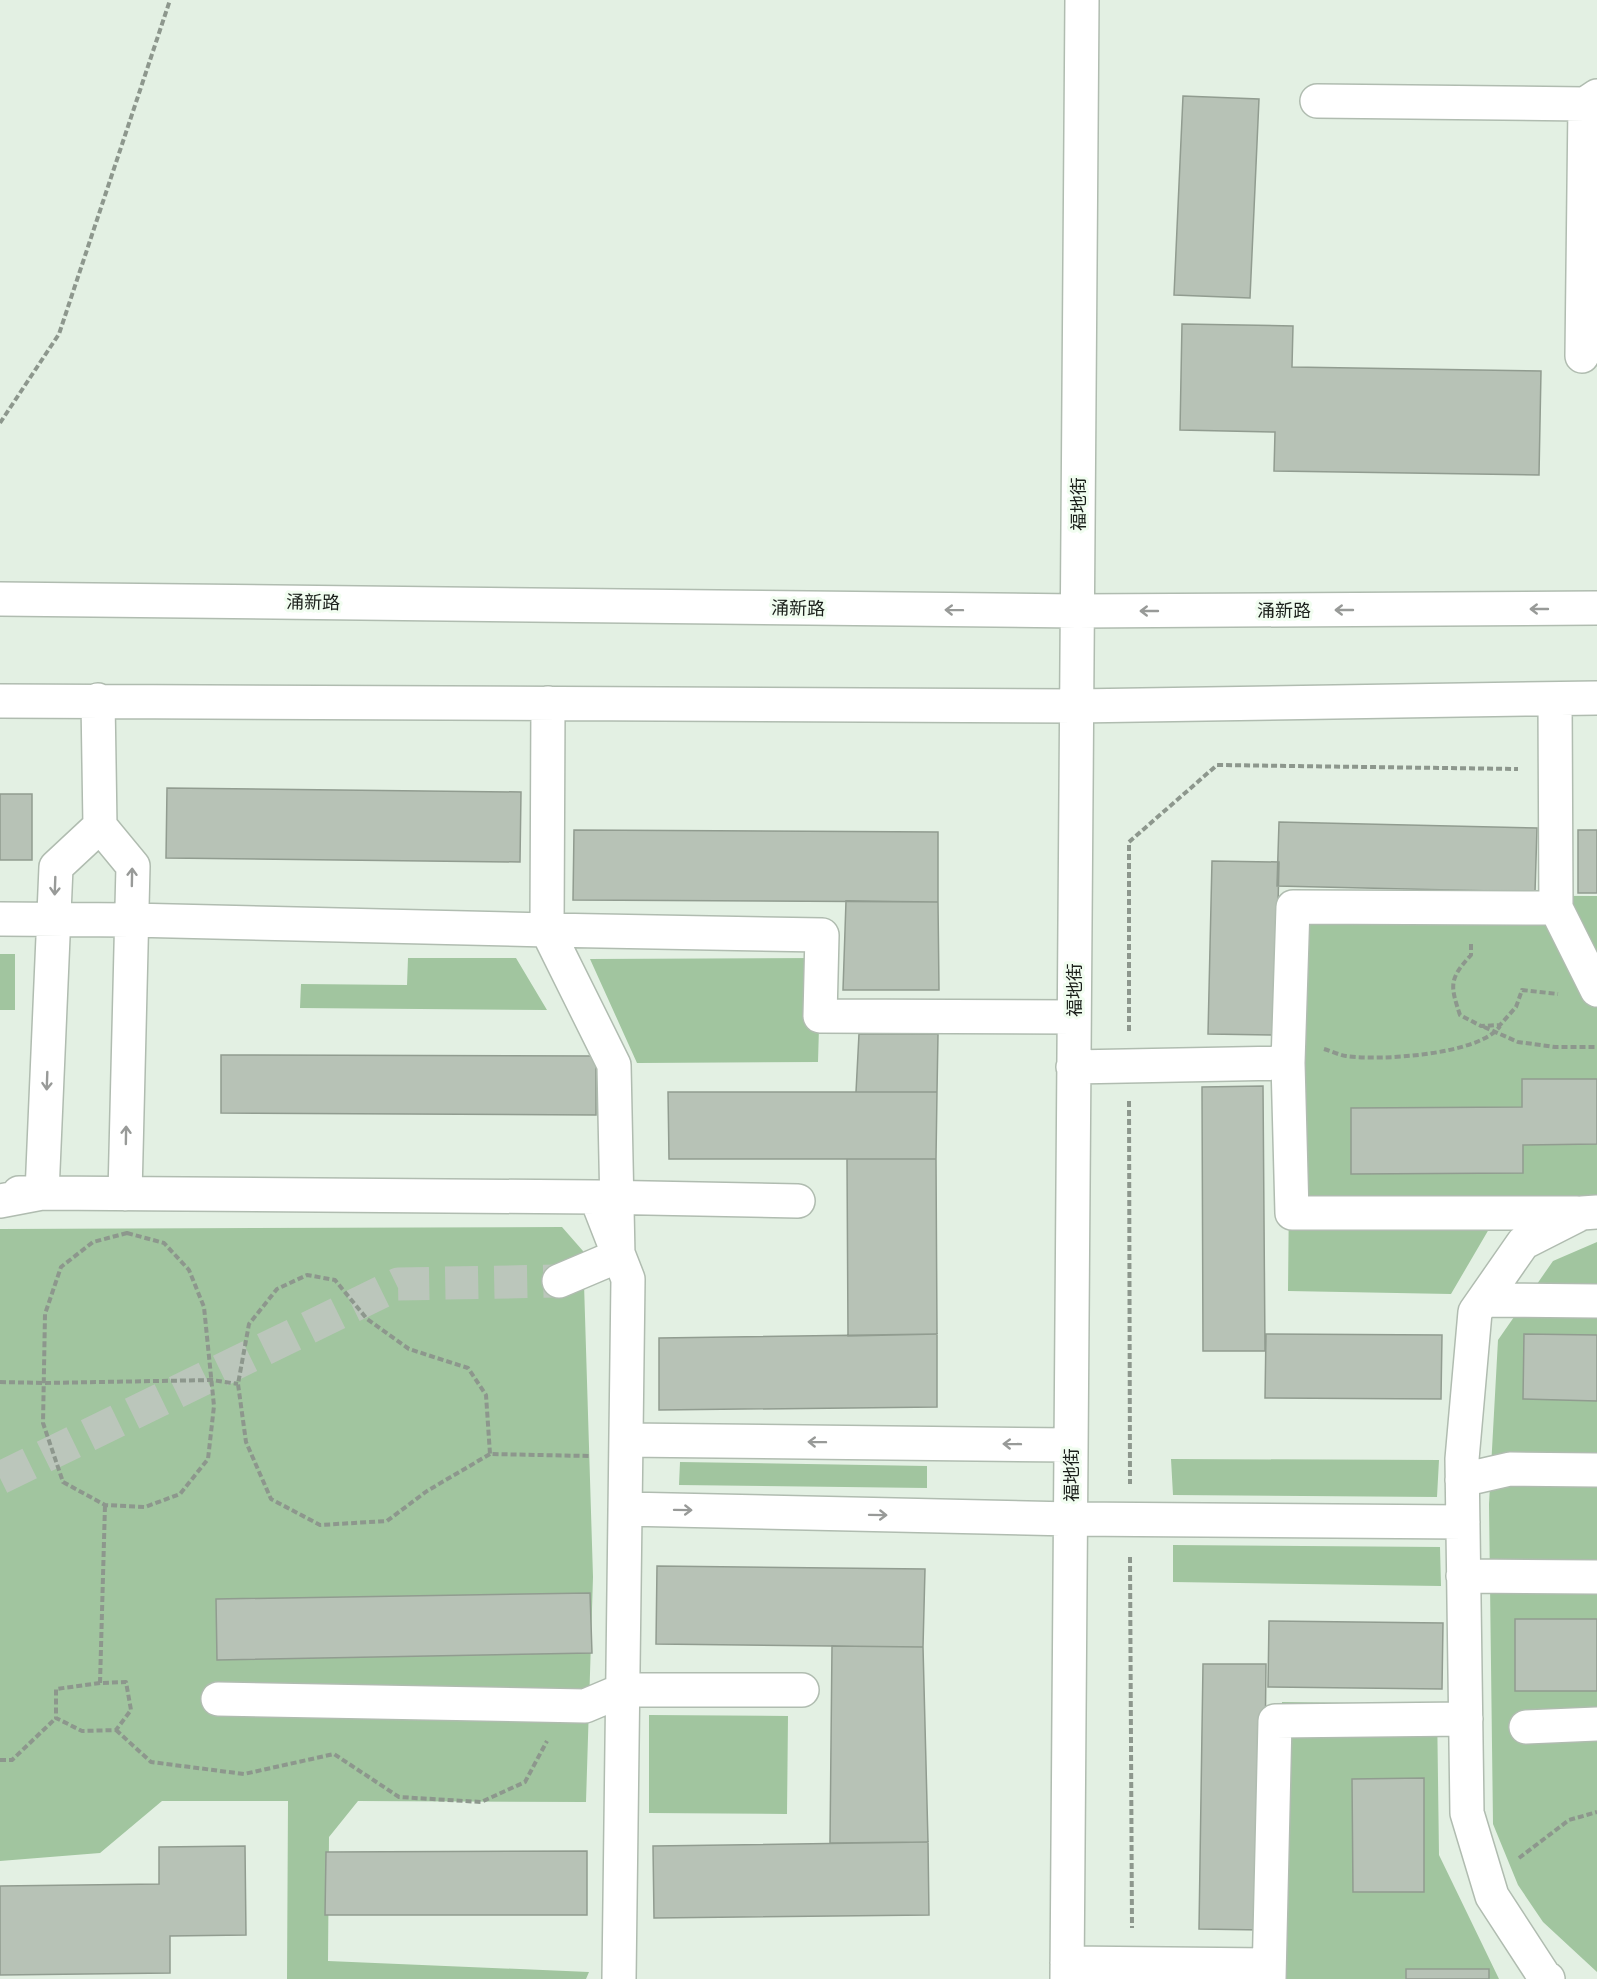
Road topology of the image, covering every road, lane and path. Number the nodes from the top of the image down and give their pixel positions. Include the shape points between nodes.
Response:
1 (170, 0) edge
2 (1082, 0) edge
3 (1591, 100) edge
4 (1317, 101) dead end
5 (1582, 356) dead end
6 (0, 423) edge
7 (0, 599) edge
8 (1597, 608) edge
9 (1077, 611) junction
10 (1597, 698) edge
11 (1555, 699) junction
12 (98, 700) junction
13 (0, 701) edge
14 (548, 703) junction
15 (1076, 706) junction
16 (1555, 770) junction
17 (100, 826) junction
18 (1470, 907) junction
19 (1556, 908) junction
20 (0, 919) edge
21 (54, 919) junction
22 (131, 920) junction
23 (547, 930) junction
24 (1597, 990) edge
25 (1565, 995) dead end
26 (1074, 1017) junction
27 (1500, 1025) junction
28 (1481, 1026) junction
29 (1495, 1032) junction
30 (1597, 1047) edge
31 (1288, 1050) junction
32 (1074, 1066) junction
33 (1129, 1066) junction
34 (0, 1192) edge
35 (42, 1193) junction
36 (125, 1194) junction
37 (596, 1197) junction
38 (0, 1201) edge
39 (798, 1201) dead end
40 (1589, 1213) edge
41 (618, 1256) junction
42 (559, 1281) tunnel mouth
43 (1484, 1300) junction
44 (1597, 1301) edge
45 (212, 1380) junction
46 (0, 1382) edge
47 (44, 1383) junction
48 (238, 1384) junction
49 (1071, 1445) junction
50 (626, 1449) junction
51 (490, 1454) junction
52 (1597, 1470) edge
53 (1462, 1480) junction
54 (105, 1505) junction
55 (625, 1509) junction
56 (1071, 1519) junction
57 (1130, 1520) junction
58 (1463, 1522) junction
59 (1464, 1576) junction
60 (1597, 1576) edge
61 (100, 1683) junction
62 (623, 1690) junction
63 (802, 1690) dead end
64 (218, 1700) dead end
65 (558, 1706) junction
66 (56, 1718) junction
67 (1466, 1719) junction
68 (1597, 1724) edge
69 (1526, 1727) dead end
70 (116, 1730) junction
71 (0, 1760) edge
72 (1597, 1812) edge
73 (1487, 1882) junction
74 (1133, 1963) junction
75 (1067, 1971) edge
76 (1269, 1972) edge
77 (620, 1979) edge
78 (1548, 1979) edge

1 - 6 path via 59,334
2 - 9 street, 福地街
3 - 4 street
3 - 5 street
9 -> 7 street, 涌新路
8 -> 9 street, 涌新路
9 - 15 street, 福地街
10 - 11 street
11 - 15 street
11 - 16 street
12 - 13 street
12 - 14 street
12 - 17 street
14 - 15 street
14 - 23 street
15 - 26 street, 福地街
16 - 19 street
16 - 33 path via 1216,765 1129,842
17 -> 21 street via 56,867
22 -> 17 street via 133,866
18 - 19 street
18 - 28 path via 1471,955 1456,971 1452,991 1460,1015
18 - 31 street via 1293,907
19 - 24 street
20 - 21 street
21 - 22 street
21 -> 35 street
22 - 23 street
36 -> 22 street
23 - 26 street via 822,935 820,1016
23 - 41 street via 614,1065
25 - 27 path via 1522,990 1516,1007
26 - 32 street, 福地街
27 - 28 path
27 - 29 path
28 - 29 path
29 - 30 path via 1518,1042
29 - 31 path via 1434,1054 1389,1058
31 - 33 street
31 - 40 street via 1292,1213
32 - 33 street
32 - 49 street, 福地街
33 - 57 path
34 - 35 street
35 - 36 street
35 - 38 street
36 - 37 street
37 - 39 street
37 - 41 street
40 - 43 street via 1523,1243
41 - 42 street
41 - 50 street via 628,1279
43 - 44 street
43 - 53 street via 1475,1312
45 - 47 path
45 - 47 path via 204,1307 189,1270 164,1243 127,1233 93,1242 60,1267 45,1314
45 - 48 path
45 - 54 path via 214,1406 208,1459 180,1494 145,1507
46 - 47 path
47 - 54 path via 43,1423 63,1482
48 - 51 path via 246,1442 271,1499 320,1525 387,1521 427,1491
48 - 51 path via 249,1324 277,1289 307,1275 335,1280 367,1318 409,1349 468,1368 486,1395
49 -> 50 street
49 - 56 street, 福地街
50 - 51 path
50 - 55 street
52 - 53 street via 1510,1469
53 - 58 street
54 - 61 path
55 -> 56 street
55 - 62 street
56 - 57 street
56 - 75 street, 福地街
57 - 58 street
57 - 74 path
58 - 59 street
59 - 60 street
59 - 67 street
61 - 66 path via 56,1689
61 - 70 path via 126,1682 131,1710
62 - 63 street
62 - 65 street via 585,1706
62 - 77 street
64 - 65 street
65 - 70 path via 551,1733 525,1782 481,1802 399,1797 334,1754 244,1774 151,1762
66 - 70 path via 82,1731
66 - 71 path via 12,1760
67 - 73 street via 1467,1813
67 - 76 street via 1275,1721
68 - 69 street
72 - 73 path via 1569,1820
73 - 78 street via 1492,1896
74 - 75 street
74 - 76 street

